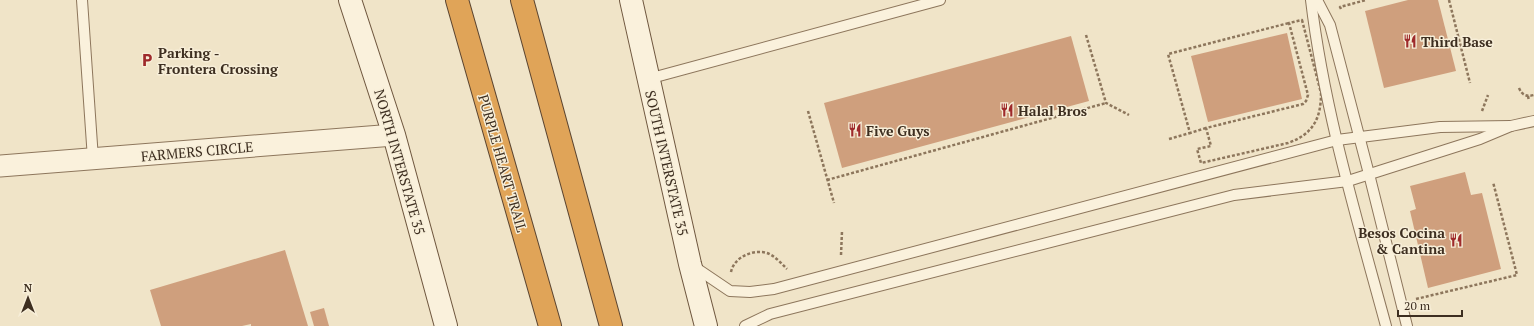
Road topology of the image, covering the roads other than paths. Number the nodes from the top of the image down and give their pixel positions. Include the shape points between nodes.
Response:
1 (82, 0) edge
2 (350, 0) edge
3 (457, 0) edge
4 (522, 0) edge
5 (631, 0) edge
6 (940, 0) edge
7 (1311, 0) edge
8 (1317, 0) edge
9 (904, 5) edge
10 (648, 79) junction
11 (1534, 121) edge
12 (1512, 126) junction
13 (394, 135) junction
14 (1360, 137) junction
15 (1337, 140) junction
16 (93, 159) junction
17 (0, 166) edge
18 (1370, 174) junction
19 (1348, 181) junction
20 (690, 264) junction
21 (446, 326) edge
22 (550, 326) edge
23 (611, 326) edge
24 (706, 326) edge
25 (745, 326) edge
26 (1386, 326) edge
27 (1407, 326) edge

1 - 16 lane
2 - 13 main road, NORTH INTERSTATE 35
3 - 22 highway, PURPLE HEART TRAIL
4 - 23 highway
5 - 10 main road, SOUTH INTERSTATE 35
6 - 9 lane
7 - 15 lane via 1314,31
8 - 14 lane via 1330,26
9 - 10 lane
10 - 20 main road, SOUTH INTERSTATE 35
11 - 12 lane
12 - 14 lane via 1440,127
12 - 18 lane via 1480,139
13 - 16 street, FARMERS CIRCLE
13 - 21 main road, NORTH INTERSTATE 35
14 - 15 lane
14 - 18 lane
15 - 19 lane
15 - 20 lane via 774,289 750,292 730,290
16 - 17 street, FARMERS CIRCLE
18 - 19 lane
18 - 27 lane
19 - 25 lane via 1234,195 770,314
19 - 26 lane
20 - 24 main road, SOUTH INTERSTATE 35

